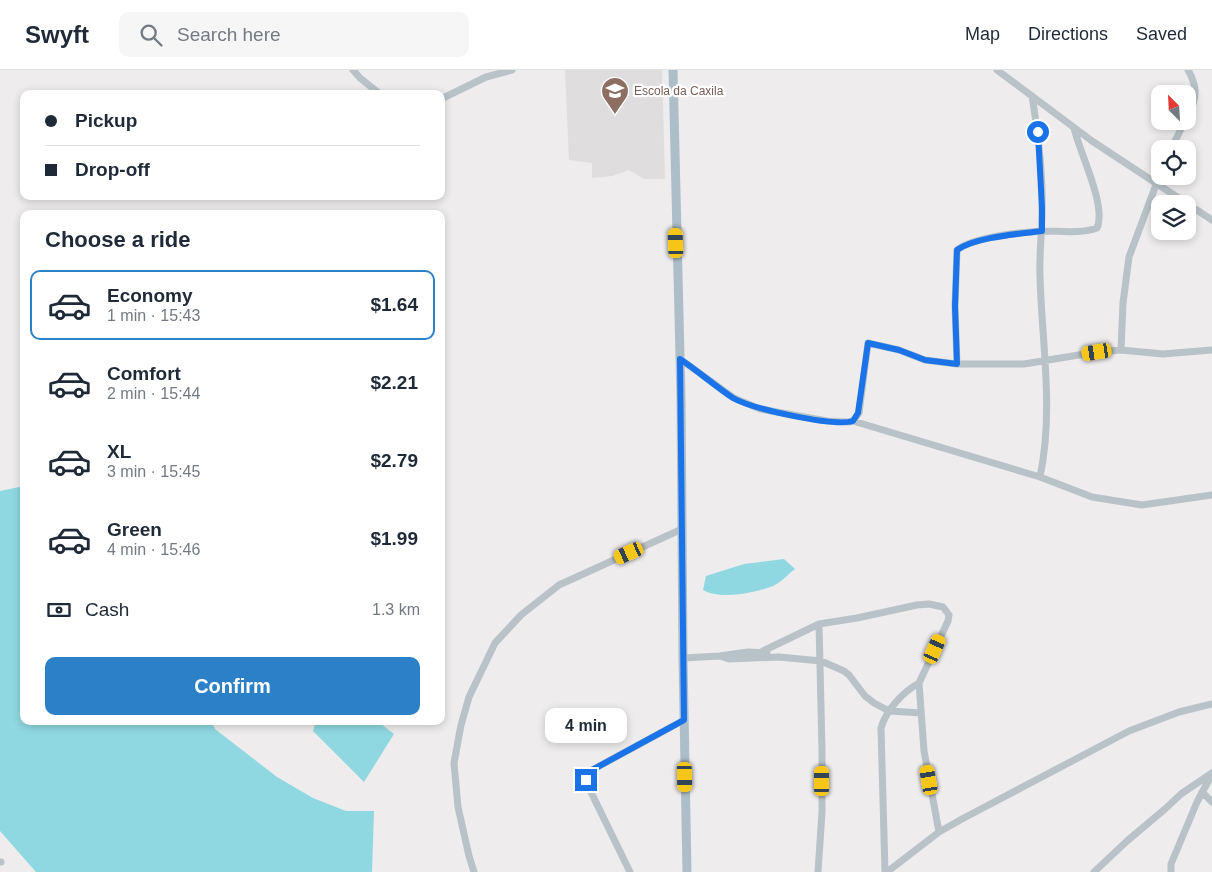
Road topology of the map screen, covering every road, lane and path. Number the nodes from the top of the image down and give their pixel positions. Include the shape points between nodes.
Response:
1 (353, 70) edge
2 (362, 70) edge
3 (512, 70) edge
4 (673, 70) edge
5 (997, 70) edge
6 (1188, 70) edge
7 (360, 78) junction
8 (1195, 85) edge
9 (375, 90) edge
10 (1032, 96) junction
11 (445, 97) edge
12 (1074, 128) junction
13 (1151, 179) edge
14 (1156, 185) edge
15 (1160, 185) edge
16 (1212, 220) edge
17 (1042, 231) junction
18 (1121, 350) junction
19 (1212, 350) edge
20 (680, 359) junction
21 (1045, 360) junction
22 (957, 364) junction
23 (853, 421) junction
24 (1040, 477) junction
25 (1212, 495) edge
26 (682, 529) junction
27 (819, 624) junction
28 (763, 651) junction
29 (720, 656) junction
30 (779, 657) junction
31 (683, 658) junction
32 (820, 661) junction
33 (920, 683) junction
34 (1212, 704) edge
35 (889, 711) junction
36 (920, 713) junction
37 (684, 720) junction
38 (1212, 773) edge
39 (1202, 792) junction
40 (1212, 802) edge
41 (939, 832) junction
42 (474, 872) edge
43 (630, 872) edge
44 (687, 872) edge
45 (818, 872) edge
46 (886, 872) edge
47 (1094, 872) edge
48 (1171, 872) edge

1 - 7 street
2 - 7 street
3 - 11 street via 486,77
4 - 20 main road
5 - 10 street
6 - 8 street
7 - 9 street
10 - 12 street
10 - 17 street via 1038,132
12 - 13 street
12 - 17 street via 1096,193 1099,224 1094,229
14 - 18 street via 1129,257
15 - 16 street
17 - 21 street via 1040,275
17 - 22 street via 999,236 957,250
18 - 19 street via 1163,354
18 - 21 street
20 - 23 street via 734,398 760,409 827,421
20 - 26 main road
21 - 22 street via 1024,364
21 - 24 street via 1047,430
22 - 23 street via 925,360 868,343 858,413
23 - 24 street
24 - 25 street via 1092,497 1142,504
26 - 31 main road
26 - 42 street via 559,585 521,615 496,643 469,697 460,725 454,763 458,807
27 - 28 street
27 - 32 street
27 - 33 street via 917,605 944,607 949,615 948,621
28 - 29 street
28 - 30 street
29 - 30 street via 729,659
29 - 31 street
30 - 32 street
31 - 37 main road
32 - 35 street via 844,671 865,696
32 - 45 street via 822,812
33 - 35 street
33 - 36 street
34 - 41 street via 1179,712 1129,731
35 - 36 street
35 - 46 street via 881,728
36 - 41 street
37 - 43 street via 592,770 586,777
37 - 44 main road
38 - 39 street
38 - 47 street via 1181,794
39 - 40 street
39 - 48 street
41 - 46 street

